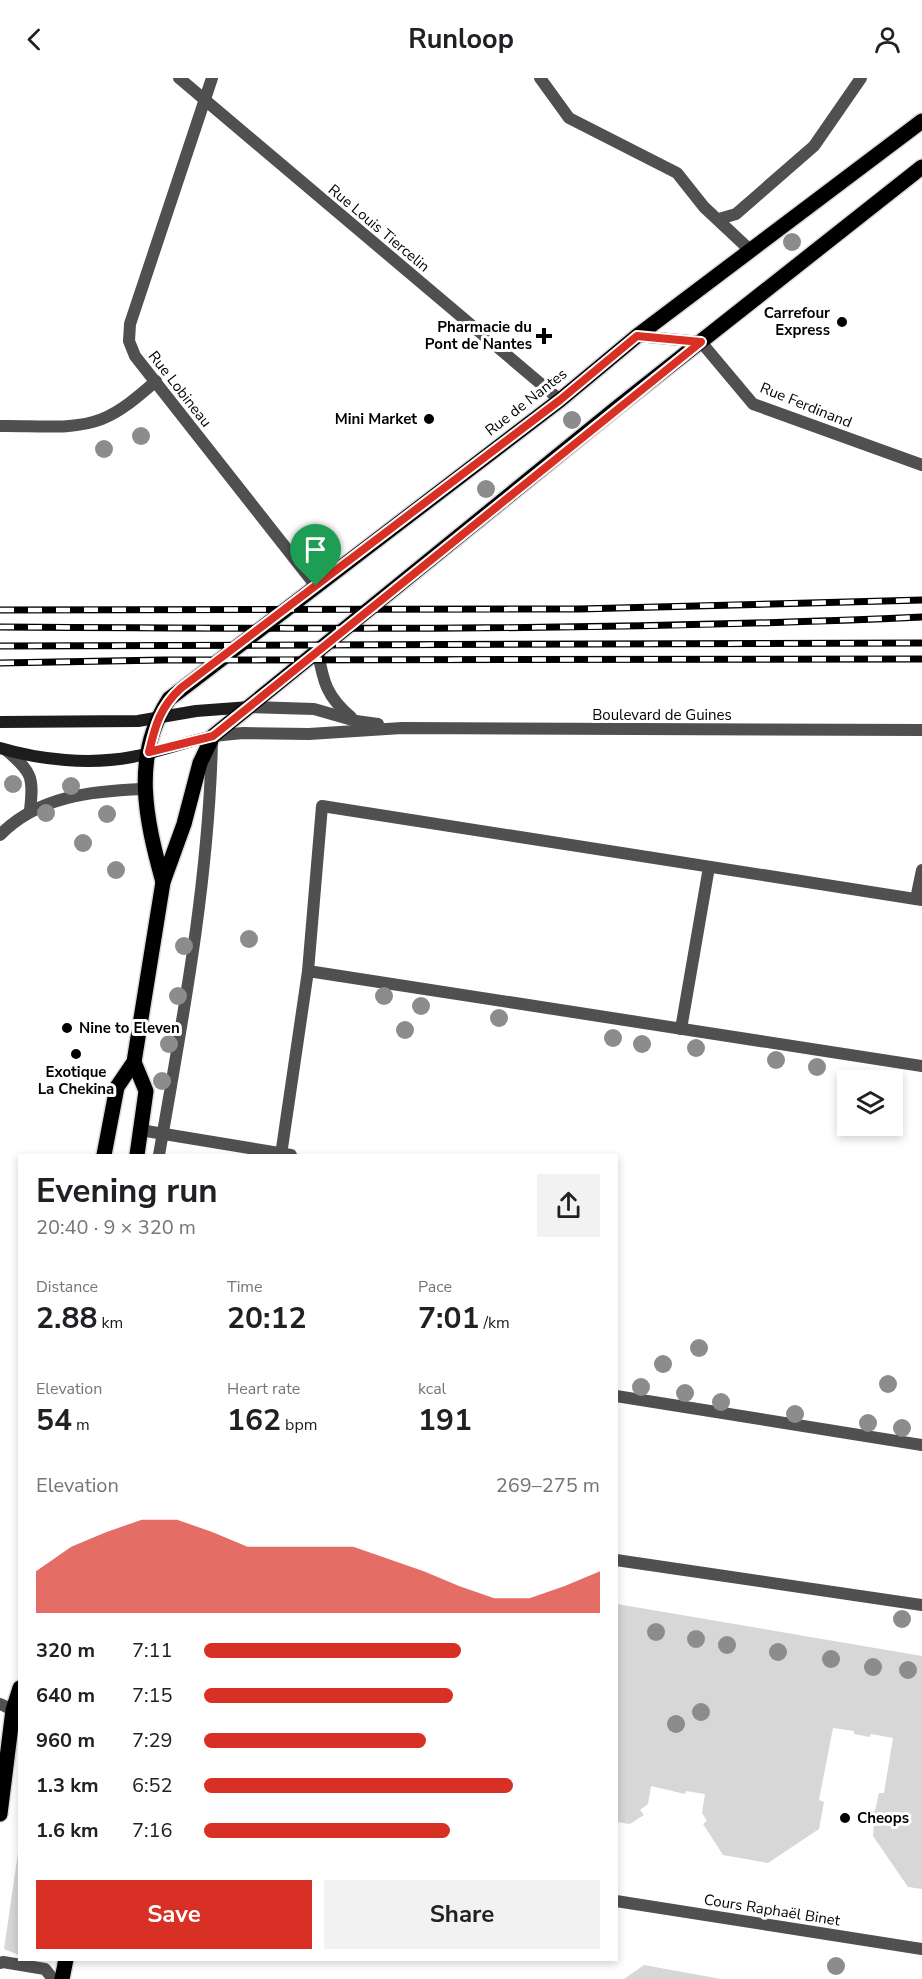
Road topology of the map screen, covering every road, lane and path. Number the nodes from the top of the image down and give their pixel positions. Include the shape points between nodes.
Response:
1 (179, 78) edge
2 (212, 78) edge
3 (540, 78) edge
4 (861, 78) edge
5 (205, 100) junction
6 (922, 122) edge
7 (922, 167) edge
8 (719, 219) junction
9 (751, 251) junction
10 (637, 336) junction
11 (701, 342) junction
12 (156, 381) junction
13 (560, 400) junction
14 (0, 426) edge
15 (922, 465) edge
16 (316, 586) junction
17 (318, 652) junction
18 (250, 707) junction
19 (157, 717) junction
20 (0, 722) edge
21 (356, 722) junction
22 (402, 728) junction
23 (922, 730) edge
24 (213, 736) junction
25 (3, 749) edge
26 (149, 752) junction
27 (143, 789) junction
28 (30, 810) junction
29 (0, 835) edge
30 (709, 867) junction
31 (922, 870) edge
32 (163, 882) junction
33 (919, 900) edge
34 (308, 971) junction
35 (681, 1029) junction
36 (134, 1062) junction
37 (922, 1066) edge
38 (140, 1130) junction
39 (163, 1134) junction
40 (104, 1154) edge
41 (137, 1154) edge
42 (159, 1154) edge
43 (285, 1154) edge
44 (618, 1395) edge
45 (922, 1445) edge
46 (618, 1560) edge
47 (922, 1605) edge
48 (18, 1691) edge
49 (7, 1707) edge
50 (0, 1814) edge
51 (618, 1901) edge
52 (922, 1949) edge
53 (66, 1961) edge
54 (0, 1963) edge
55 (53, 1979) edge
56 (62, 1979) edge

1 - 5 street, Rue Louis Tiercelin
2 - 5 street, Rue Lobineau
3 - 8 street via 569,118 677,173
4 - 8 street via 814,147 736,214
5 - 12 street, Rue Lobineau via 130,324 129,341 135,356
5 - 13 street, Rue Louis Tiercelin
6 - 9 main road, Rue de Nantes
7 - 11 main road
8 - 9 street
9 - 10 main road, Rue de Nantes
10 - 11 street
10 - 13 main road, Rue de Nantes
11 - 15 street, Rue Ferdinand via 753,404
11 - 17 main road
12 - 14 street via 103,419 82,424
12 - 16 street, Rue Lobineau
13 - 16 main road, Rue de Nantes
16 - 19 main road, Rue de Nantes via 181,688
17 - 18 main road
17 - 21 street via 331,698
18 - 19 main road
18 - 21 street, Boulevard de Guines via 314,709
18 - 24 main road
19 - 20 main road via 91,724
19 - 26 main road
21 - 22 street, Boulevard de Guines
22 - 23 street, Boulevard de Guines
22 - 24 street, Boulevard de Guines
24 - 26 main road
24 - 32 main road via 200,763
24 - 39 street via 198,924
25 - 26 main road via 48,760 132,757
25 - 28 street via 27,768 31,777
26 - 27 main road
27 - 28 street via 74,796
27 - 32 main road
28 - 29 street
30 - 33 street
30 - 34 street via 322,806
30 - 35 street
31 - 33 street
32 - 36 main road
34 - 35 street
34 - 43 street
35 - 37 street
36 - 38 main road via 146,1091
36 - 40 main road via 117,1087
38 - 39 street
38 - 41 main road
39 - 42 street
39 - 43 street
44 - 45 street
46 - 47 street
48 - 49 main road
49 - 50 main road
51 - 52 street, Cours Raphaël Binet
53 - 56 main road
54 - 55 street via 45,1969

